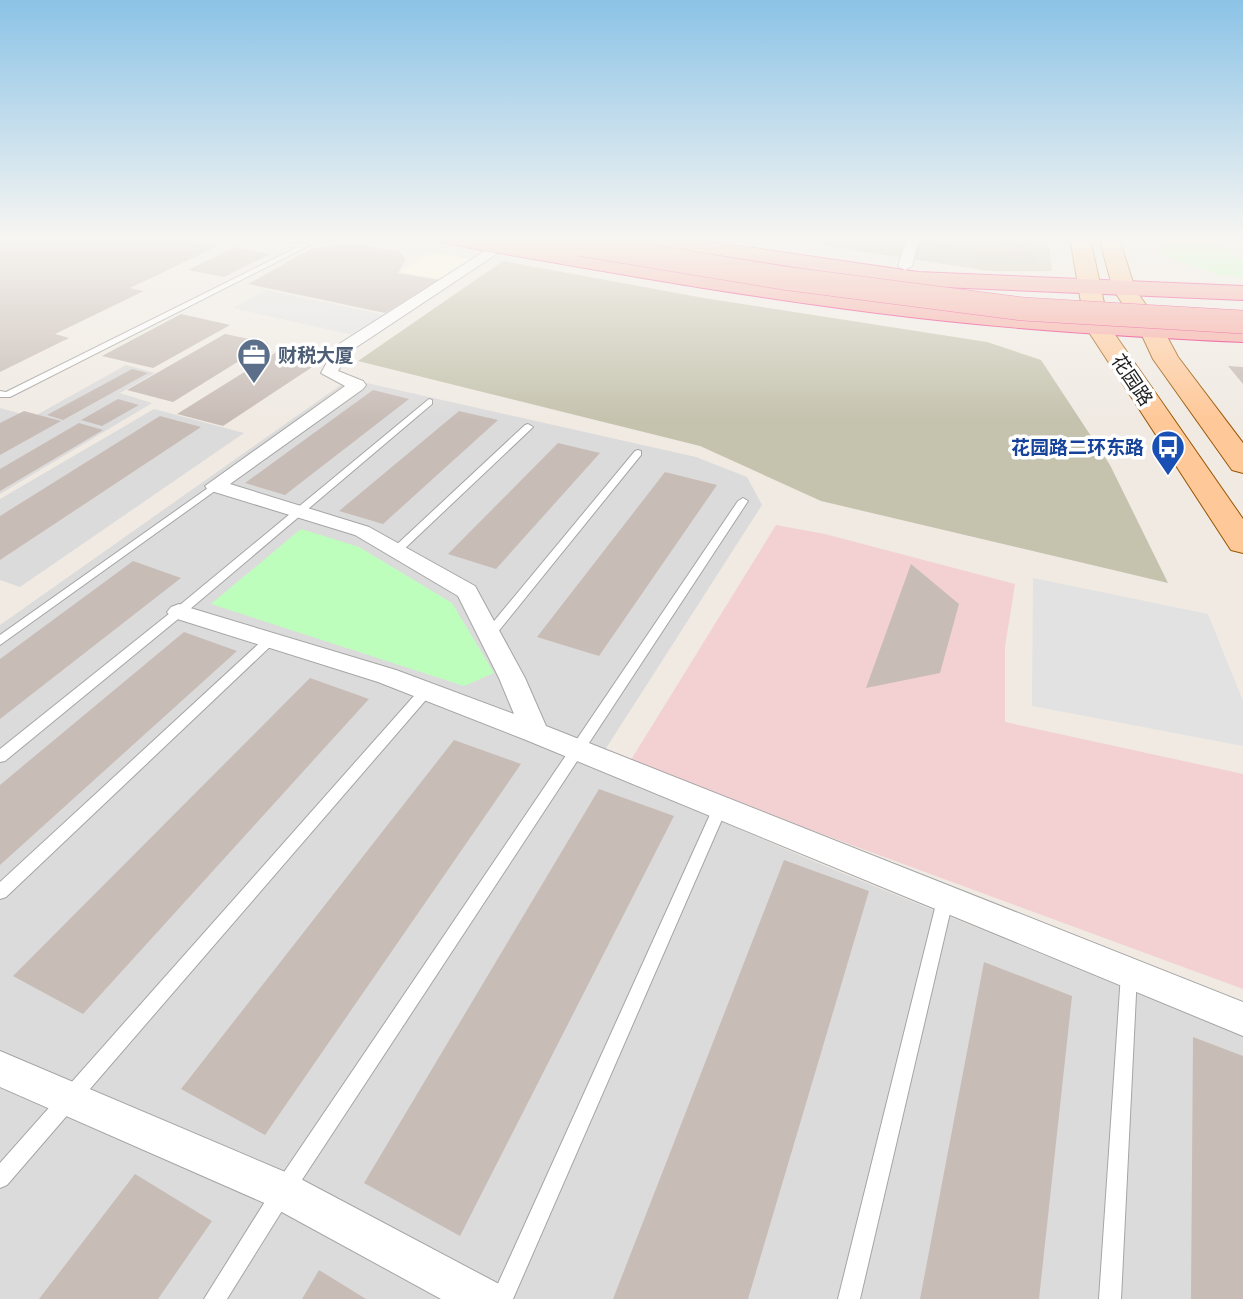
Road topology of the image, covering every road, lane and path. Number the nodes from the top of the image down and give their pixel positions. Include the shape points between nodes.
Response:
1 (198, 299) edge
2 (413, 299) edge
3 (822, 299) edge
4 (938, 299) edge
5 (1071, 299) edge
6 (1092, 299) edge
7 (1130, 299) edge
8 (1243, 310) edge
9 (1243, 322) edge
10 (1097, 326) junction
11 (1152, 331) junction
12 (1243, 335) edge
13 (0, 394) edge
14 (429, 402) dead end
15 (528, 427) dead end
16 (638, 453) dead end
17 (1243, 464) edge
18 (215, 486) junction
19 (743, 501) dead end
20 (297, 512) junction
21 (1243, 542) edge
22 (396, 551) junction
23 (179, 612) junction
24 (489, 635) junction
25 (270, 640) junction
26 (0, 641) edge
27 (426, 691) junction
28 (535, 733) junction
29 (576, 751) junction
30 (0, 757) edge
31 (720, 808) junction
32 (0, 892) edge
33 (945, 900) junction
34 (1129, 973) junction
35 (1243, 1019) edge
36 (0, 1069) edge
37 (69, 1098) junction
38 (0, 1178) edge
39 (283, 1191) junction
40 (215, 1299) edge
41 (484, 1299) edge
42 (502, 1299) edge
43 (849, 1299) edge
44 (1110, 1299) edge

1 - 13 lane via 7,395
2 - 18 street via 342,349 329,373 357,385
3 - 10 highway
4 - 9 highway, bridge via 1023,309
5 - 8 highway
6 - 10 main road, 花园路
7 - 11 main road, 花园路
10 - 11 highway
10 - 21 main road, 花园路
11 - 12 highway
11 - 17 main road, 花园路 via 1166,359
14 - 20 lane
15 - 22 lane
16 - 24 lane
18 - 20 street
18 - 26 lane
19 - 29 lane
20 - 22 street via 362,531
20 - 23 lane
22 - 24 street via 467,591
23 - 25 street
23 - 30 lane
24 - 28 street
25 - 27 street
25 - 32 lane
27 - 28 street
27 - 37 lane
28 - 29 street
29 - 31 street
29 - 39 lane
31 - 33 street
31 - 42 lane
33 - 34 street
33 - 43 lane
34 - 35 street
34 - 44 lane
36 - 37 street
37 - 38 lane
37 - 39 street
39 - 40 lane
39 - 41 street

